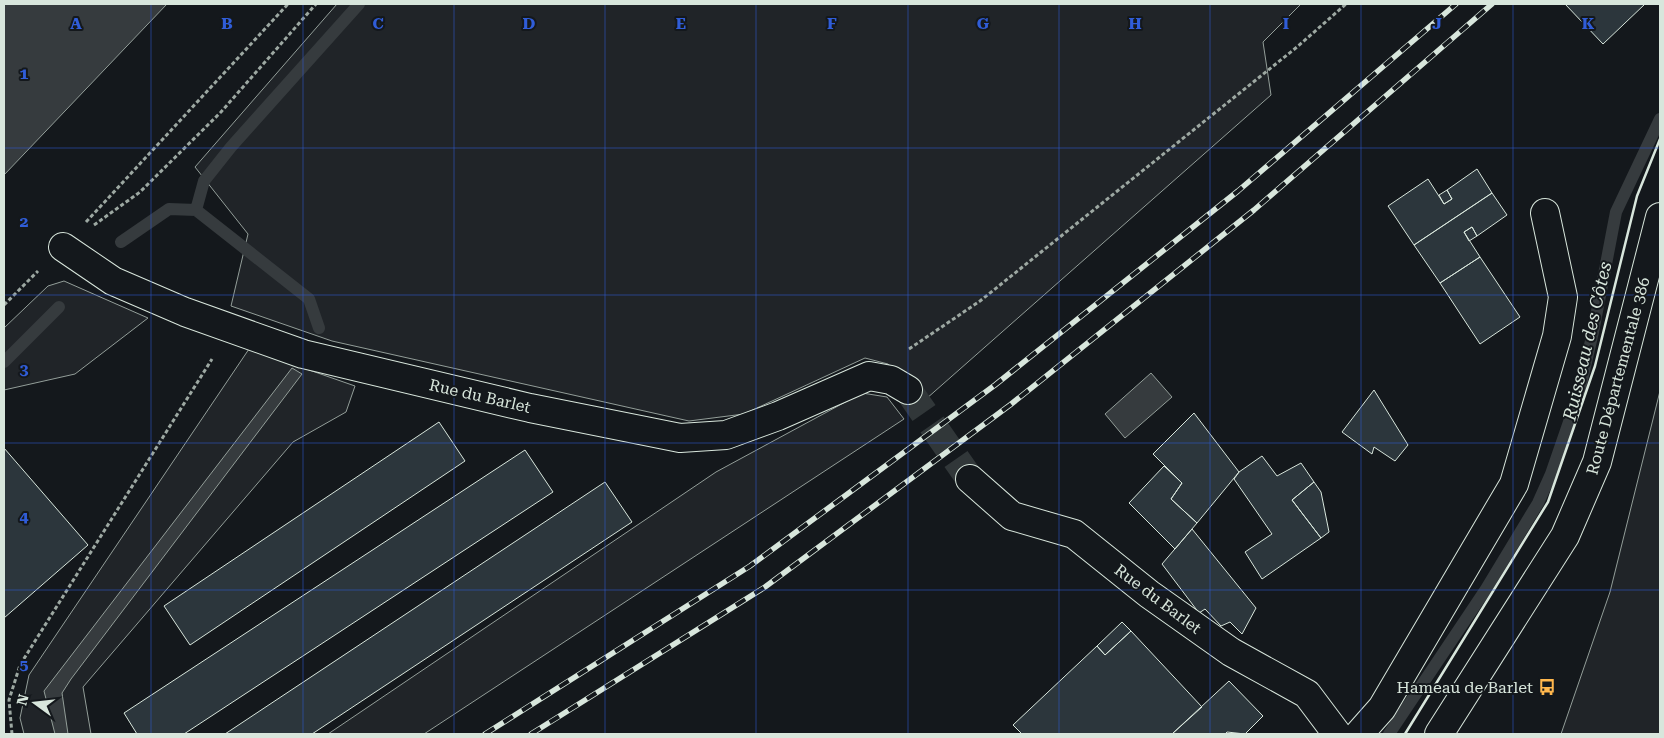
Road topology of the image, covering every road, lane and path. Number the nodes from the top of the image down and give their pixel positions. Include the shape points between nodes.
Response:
1 (288, 4) edge
2 (316, 4) edge
3 (1346, 4) edge
4 (1545, 213) dead end
5 (1660, 217) edge
6 (63, 247) junction
7 (4, 305) edge
8 (230, 328) junction
9 (869, 376) junction
10 (908, 390) tunnel mouth
11 (970, 479) tunnel mouth
12 (12, 734) edge
13 (1337, 734) edge
14 (1359, 734) edge
15 (1439, 734) edge

1 - 6 path
2 - 6 path via 221,112 140,192
3 - 9 path via 1297,47 980,301
4 - 14 street via 1563,297 1557,336 1514,484 1382,708
5 - 15 street, Route Départementale 386 via 1590,479 1565,536
6 - 7 path
6 - 8 street, Rue du Barlet via 113,281
8 - 9 street, Rue du Barlet via 303,354 389,376 680,438 726,435
8 - 12 path via 20,665 9,700
9 - 10 street via 891,380
11 - 13 street, Rue du Barlet via 1012,516 1074,534 1149,594 1231,652 1306,694

